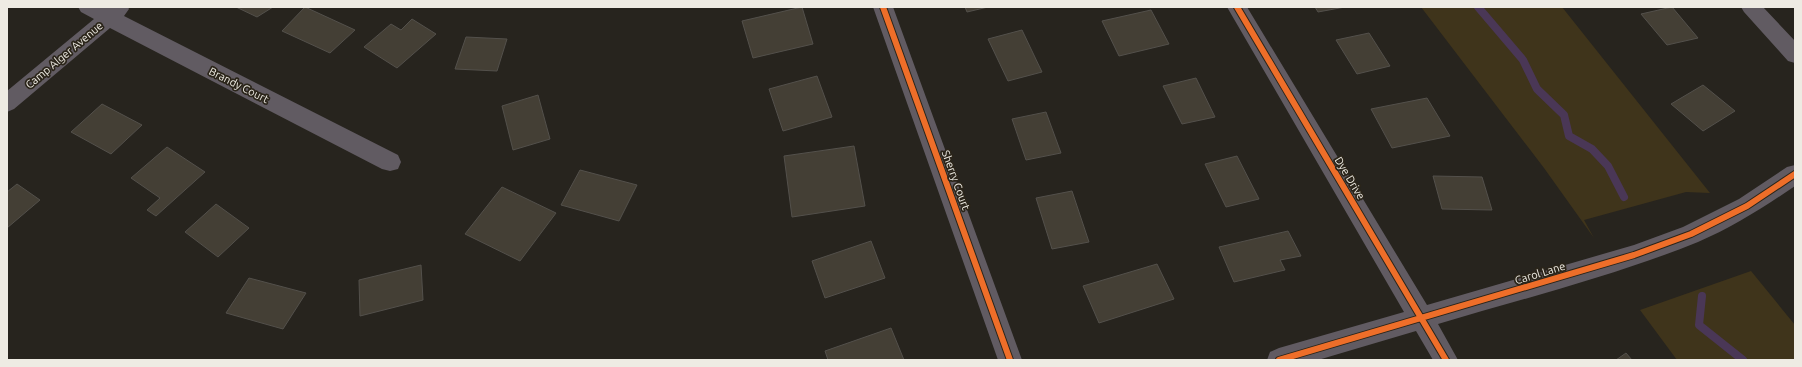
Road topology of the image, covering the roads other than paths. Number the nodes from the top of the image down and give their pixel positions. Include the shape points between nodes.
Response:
1 (88, 7) edge
2 (883, 7) edge
3 (1237, 7) edge
4 (1751, 7) edge
5 (115, 12) edge
6 (1795, 55) edge
7 (7, 103) edge
8 (390, 162) dead end
9 (1795, 174) edge
10 (1421, 318) junction
11 (1010, 360) edge
12 (1279, 360) edge
13 (1446, 360) edge

1 - 5 street, Brandy Court
2 - 11 street, Sherry Court
3 - 10 street, Dye Drive
4 - 6 street
5 - 7 street, Camp Alger Avenue
5 - 8 street, Brandy Court
9 - 10 street, Carol Lane via 1747,206 1691,234 1634,255
10 - 12 street, Carol Lane
10 - 13 street, Dye Drive

